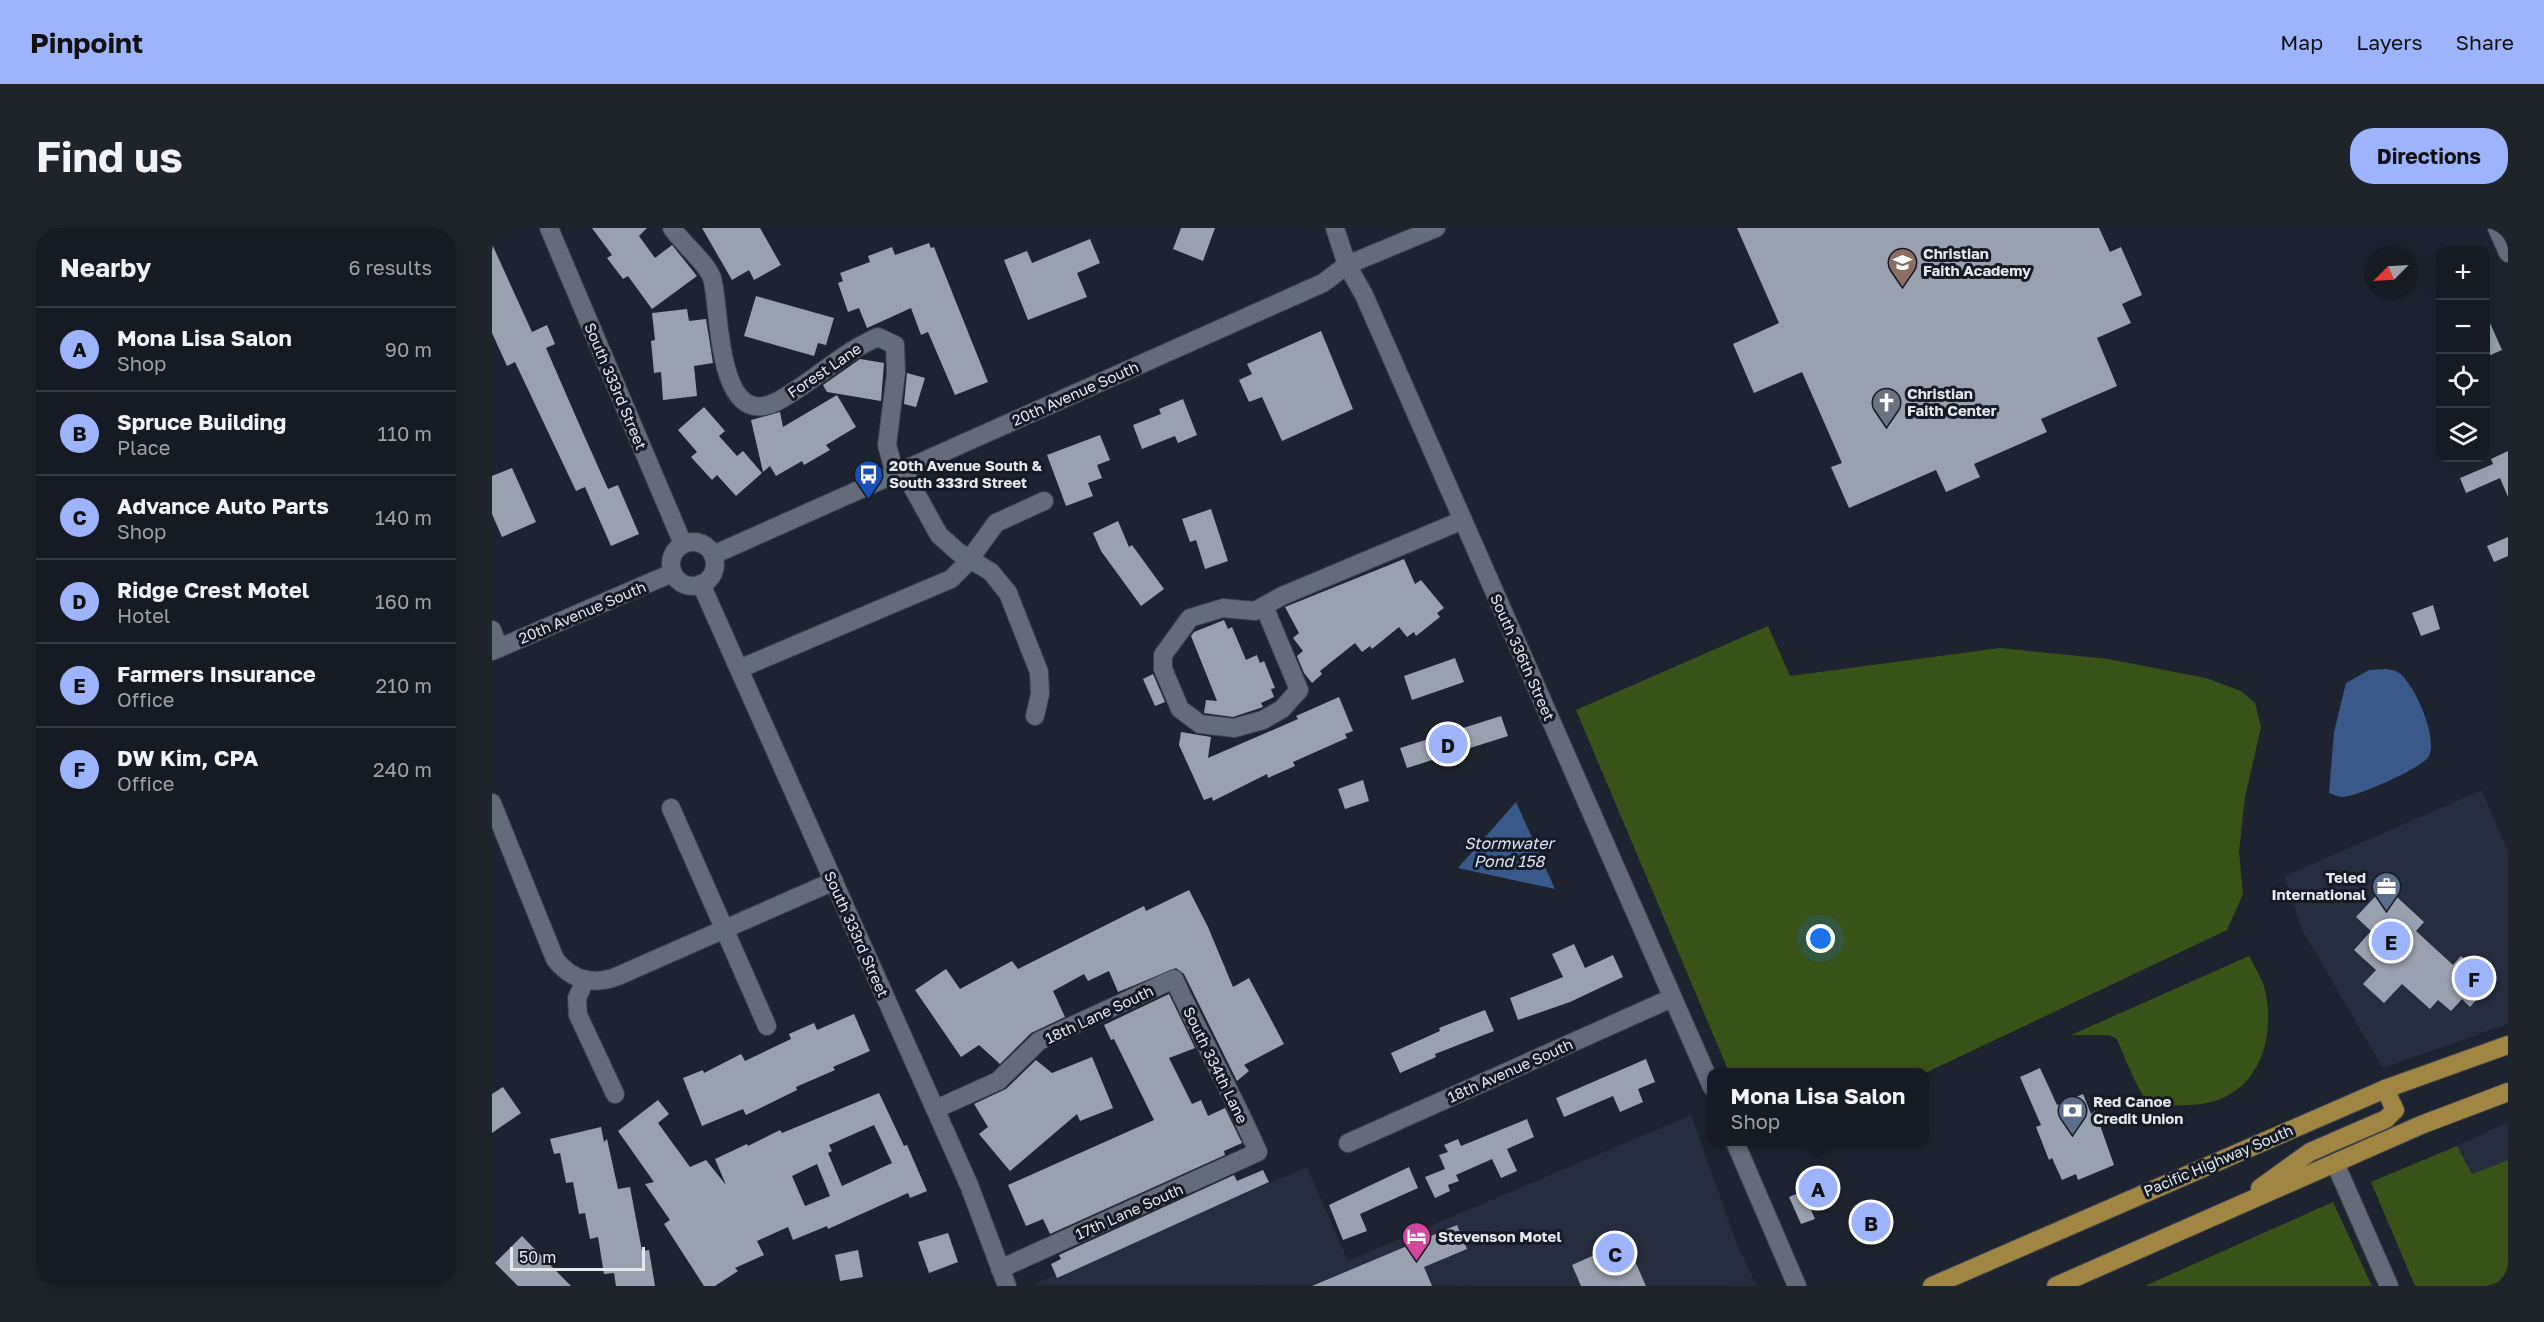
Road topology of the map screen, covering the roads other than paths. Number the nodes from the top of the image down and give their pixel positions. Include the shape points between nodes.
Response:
1 (549, 228) edge
2 (672, 228) edge
3 (1335, 228) edge
4 (1436, 228) edge
5 (2497, 228) edge
6 (2508, 253) edge
7 (1347, 265) junction
8 (899, 472) junction
9 (1044, 501) dead end
10 (1462, 520) junction
11 (684, 544) junction
12 (713, 555) junction
13 (970, 558) junction
14 (672, 573) junction
15 (701, 584) junction
16 (1264, 606) junction
17 (492, 630) edge
18 (496, 649) edge
19 (739, 669) junction
20 (1035, 716) dead end
21 (492, 803) edge
22 (671, 808) dead end
23 (834, 882) junction
24 (723, 930) junction
25 (1174, 979) joint
26 (585, 981) junction
27 (1672, 998) junction
28 (767, 1026) dead end
29 (2508, 1046) edge
30 (1707, 1076) edge
31 (2385, 1089) junction
32 (2508, 1092) edge
33 (615, 1094) dead end
34 (936, 1109) junction
35 (1348, 1143) dead end
36 (1737, 1146) edge
37 (1258, 1152) joint
38 (2335, 1163) junction
39 (2229, 1210) junction
40 (1004, 1277) edge
41 (1797, 1286) edge
42 (1932, 1286) edge
43 (2056, 1286) edge
44 (2389, 1286) edge

1 - 11 street, South 333rd Street
2 - 8 street, Forest Lane via 712,276 724,363 731,387 740,399 756,405 776,402 856,346 878,337 895,345 896,373 887,445
3 - 7 street, South 336th Street
4 - 7 street, 20th Avenue South
5 - 6 street
7 - 8 street, 20th Avenue South via 1323,283
7 - 10 street, South 336th Street via 1364,295
8 - 12 street, 20th Avenue South
8 - 13 street via 939,535
9 - 13 street via 996,523
10 - 16 street
10 - 27 street, South 336th Street
11 - 12 street via 702,544
11 - 14 street via 672,558
12 - 15 street via 714,570
13 - 19 street via 960,572 943,583
13 - 20 street via 991,572 1008,593 1032,651 1040,683
14 - 15 street via 683,584
14 - 18 street, 20th Avenue South
15 - 19 street, South 333rd Street
16 - 16 street via 1255,611 1223,608 1190,618 1163,655 1163,669 1180,709 1200,724 1234,728 1263,720 1282,709 1299,690
17 - 18 street
19 - 23 street, South 333rd Street
21 - 26 street via 555,958 567,972
22 - 24 street
23 - 24 street
23 - 34 street, South 333rd Street
24 - 26 street via 607,980
24 - 28 street
25 - 34 street, 18th Lane South via 1039,1041 998,1080
25 - 37 street, South 334th Lane
26 - 33 street via 577,998 578,1015
27 - 30 street, South 336th Street
27 - 35 street, 18th Avenue South
29 - 31 main road, Pacific Highway South
31 - 39 main road via 2395,1110 2386,1119 2310,1152
31 - 42 main road, Pacific Highway South
32 - 38 main road
34 - 40 street, South 333rd Street
36 - 41 street
37 - 40 street, 17th Lane South
38 - 39 main road
38 - 44 street
39 - 43 main road

